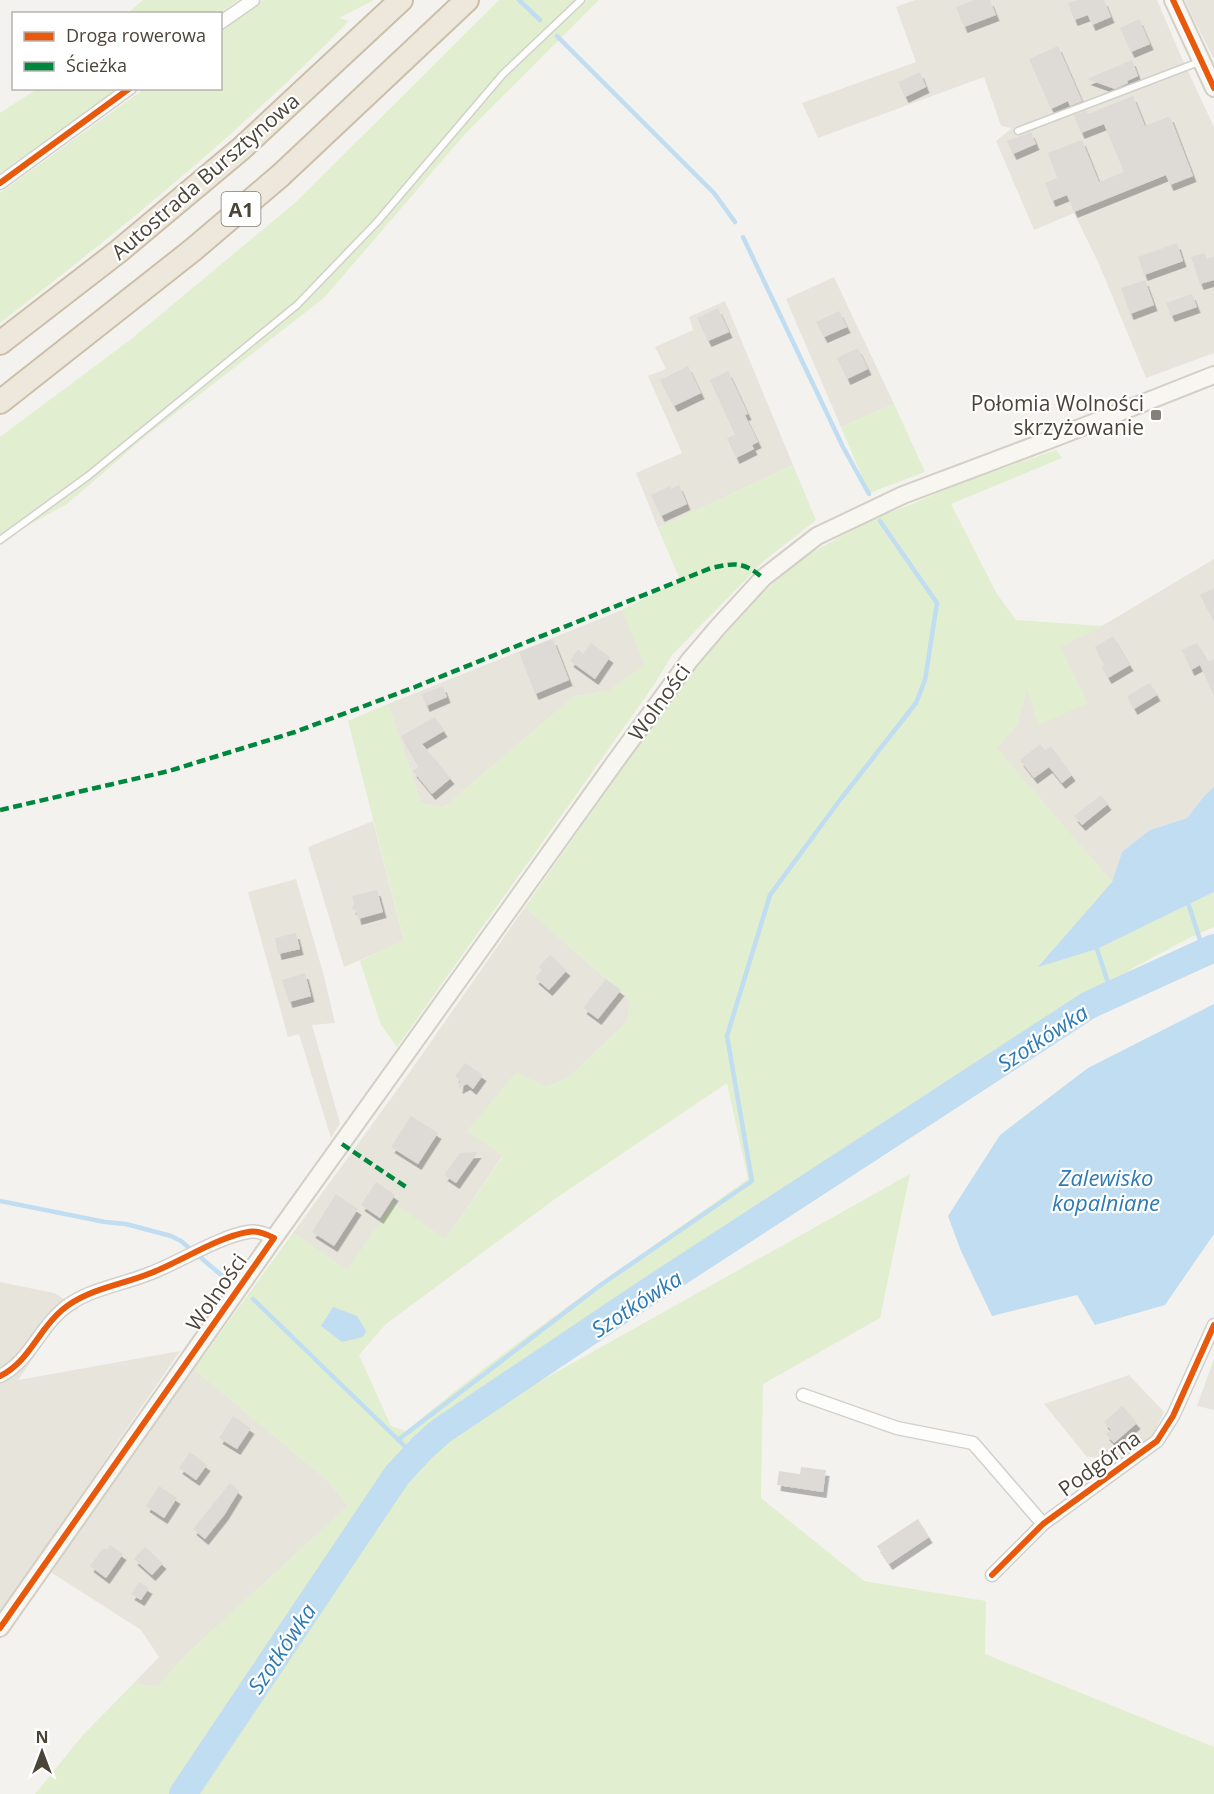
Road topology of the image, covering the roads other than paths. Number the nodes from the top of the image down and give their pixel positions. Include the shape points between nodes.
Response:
1 (253, 0) edge
2 (401, 0) edge
3 (467, 0) edge
4 (581, 0) edge
5 (1173, 0) edge
6 (222, 22) edge
7 (1202, 61) junction
8 (1214, 88) edge
9 (127, 90) edge
10 (1018, 131) dead end
11 (0, 183) edge
12 (0, 343) edge
13 (1214, 375) edge
14 (0, 402) edge
15 (0, 540) edge
16 (269, 1235) junction
17 (1214, 1325) edge
18 (0, 1376) edge
19 (803, 1395) dead end
20 (1043, 1524) junction
21 (992, 1575) dead end
22 (0, 1628) edge

1 - 6 street
2 - 12 highway, Autostrada Bursztynowa / A1 via 242,148 119,251
3 - 14 highway, A1 via 195,249
4 - 15 lane via 503,74 377,222 297,305 88,476
5 - 7 main road
7 - 8 main road
7 - 10 lane
9 - 11 street
13 - 16 main road, Wolności via 903,495 818,536 763,578 689,661
16 - 18 street, Wolności via 251,1231 70,1303 46,1326 18,1365
16 - 22 main road, Wolności
17 - 20 street, Podgórna via 1173,1416 1157,1441
19 - 20 street via 897,1428 973,1443
20 - 21 street, Podgórna

